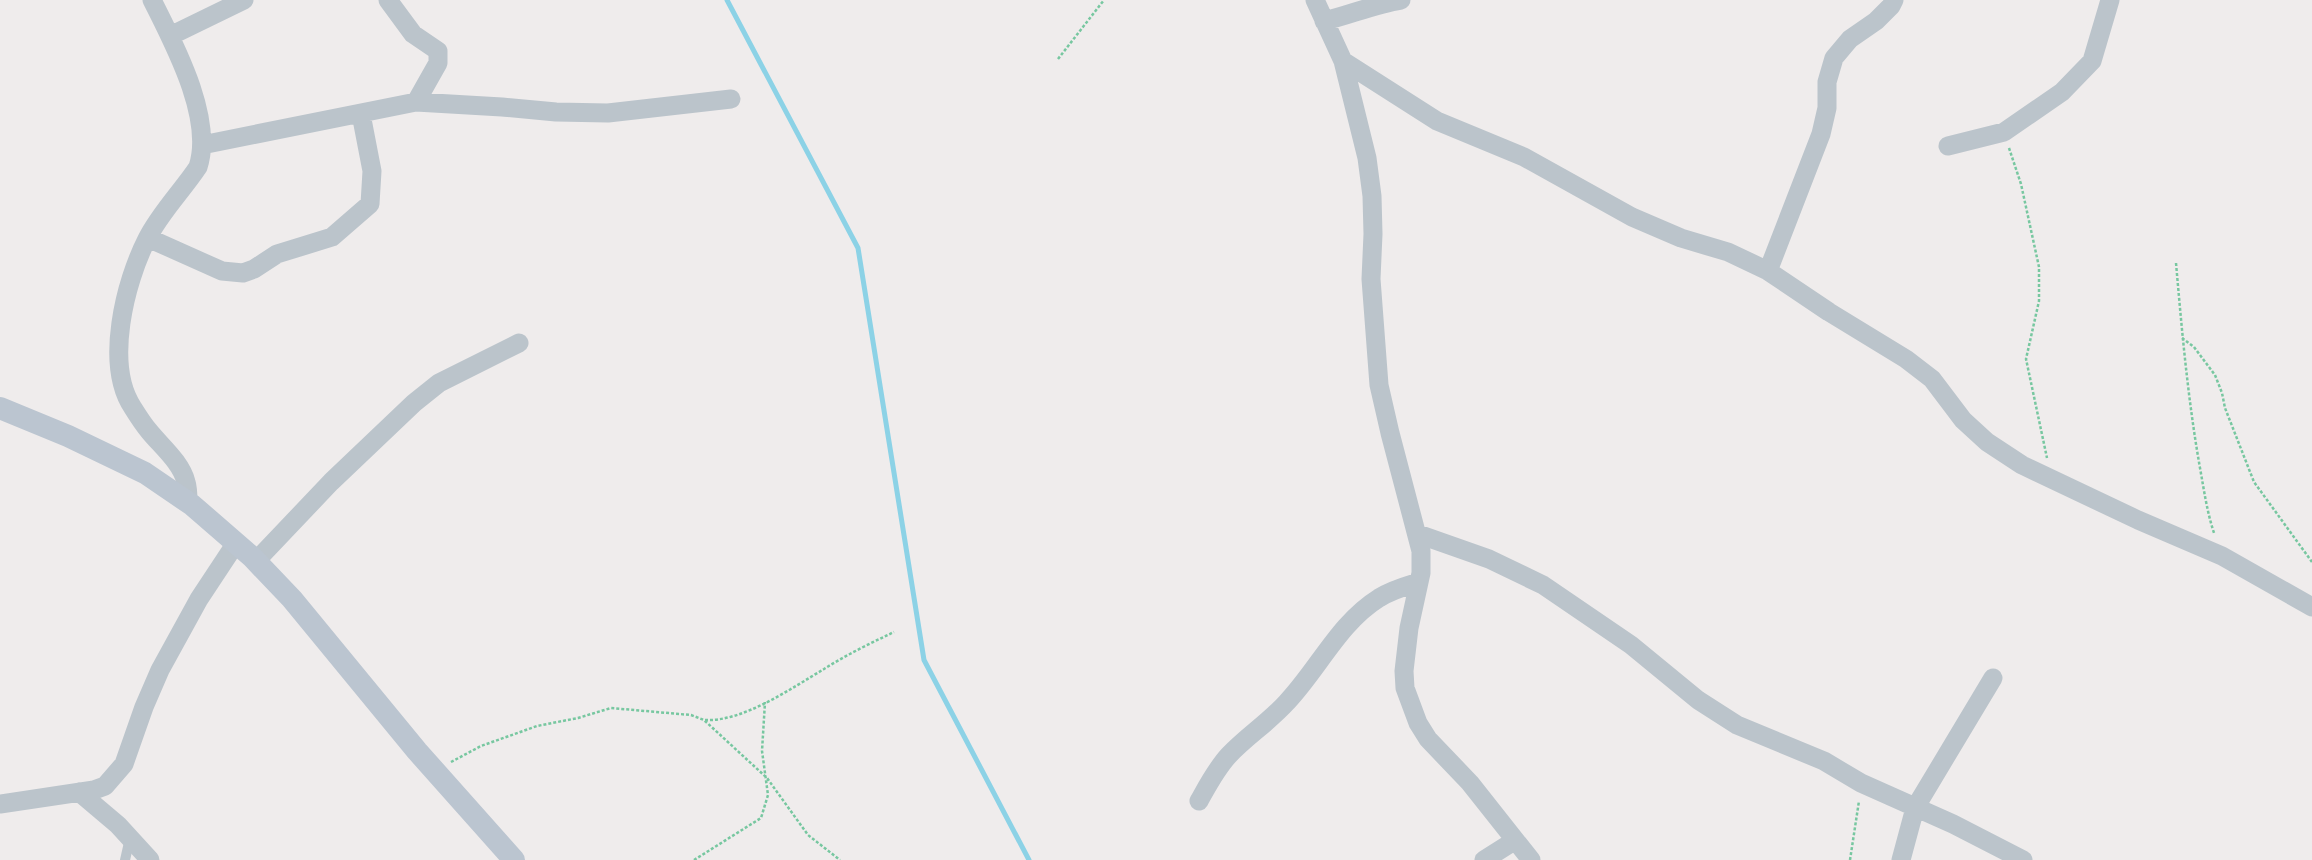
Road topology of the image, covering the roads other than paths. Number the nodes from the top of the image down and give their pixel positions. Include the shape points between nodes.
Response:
1 (152, 0) edge
2 (244, 0) edge
3 (388, 0) edge
4 (1315, 0) edge
5 (1401, 0) edge
6 (1894, 0) edge
7 (2110, 0) edge
8 (1324, 21) junction
9 (170, 36) junction
10 (1343, 61) junction
11 (731, 99) dead end
12 (416, 102) junction
13 (361, 114) junction
14 (202, 145) junction
15 (1948, 146) dead end
16 (148, 238) junction
17 (1768, 271) junction
18 (519, 343) dead end
19 (0, 408) edge
20 (188, 503) junction
21 (1418, 534) junction
22 (236, 543) junction
23 (256, 561) junction
24 (1419, 582) junction
25 (2312, 607) edge
26 (1993, 678) dead end
27 (79, 792) junction
28 (1199, 801) dead end
29 (0, 804) edge
30 (1915, 808) junction
31 (130, 838) junction
32 (1514, 841) junction
33 (125, 860) edge
34 (150, 860) edge
35 (514, 860) edge
36 (1484, 860) edge
37 (1531, 860) edge
38 (1901, 860) edge
39 (2023, 860) edge

1 - 9 street
2 - 9 street
3 - 12 street via 413,34 438,51 438,63
4 - 8 street
5 - 8 street via 1386,2
6 - 17 street via 1892,6 1850,40 1834,58 1827,82 1827,108 1821,134
7 - 15 street via 2092,61 2062,92 2004,132
8 - 10 street
9 - 14 street via 196,107
10 - 17 street via 1437,121 1524,158 1632,217 1682,238 1728,252
10 - 21 street via 1367,158 1372,196 1371,279 1380,385 1390,433
11 - 12 street via 608,113
12 - 13 street
13 - 14 street
13 - 16 street via 372,171 370,204 332,237 277,254 249,271 232,273
14 - 16 street via 198,167
16 - 20 street via 130,278 124,304 119,346 122,376 128,401 147,429 180,468 186,481
17 - 25 street via 1906,359 1932,379 1963,420 1987,442 2022,465 2052,482 2222,556
18 - 23 street via 439,383 414,403 331,482
19 - 20 street via 68,436 145,473
20 - 22 street
21 - 24 street via 1422,565
21 - 30 street via 1489,559 1543,584 1631,645 1698,700 1737,725 1824,761 1861,783
22 - 23 street
22 - 27 street via 199,599 160,670 124,764 105,786
23 - 35 street via 292,599 434,771
24 - 28 street via 1380,597 1362,610 1327,649 1310,674 1271,720 1229,755
24 - 32 street via 1409,628 1404,671 1409,705 1428,739 1470,783
26 - 30 street
27 - 29 street
27 - 31 street
30 - 38 street
30 - 39 street via 1953,824
31 - 33 lane
31 - 34 street
32 - 36 street
32 - 37 street

